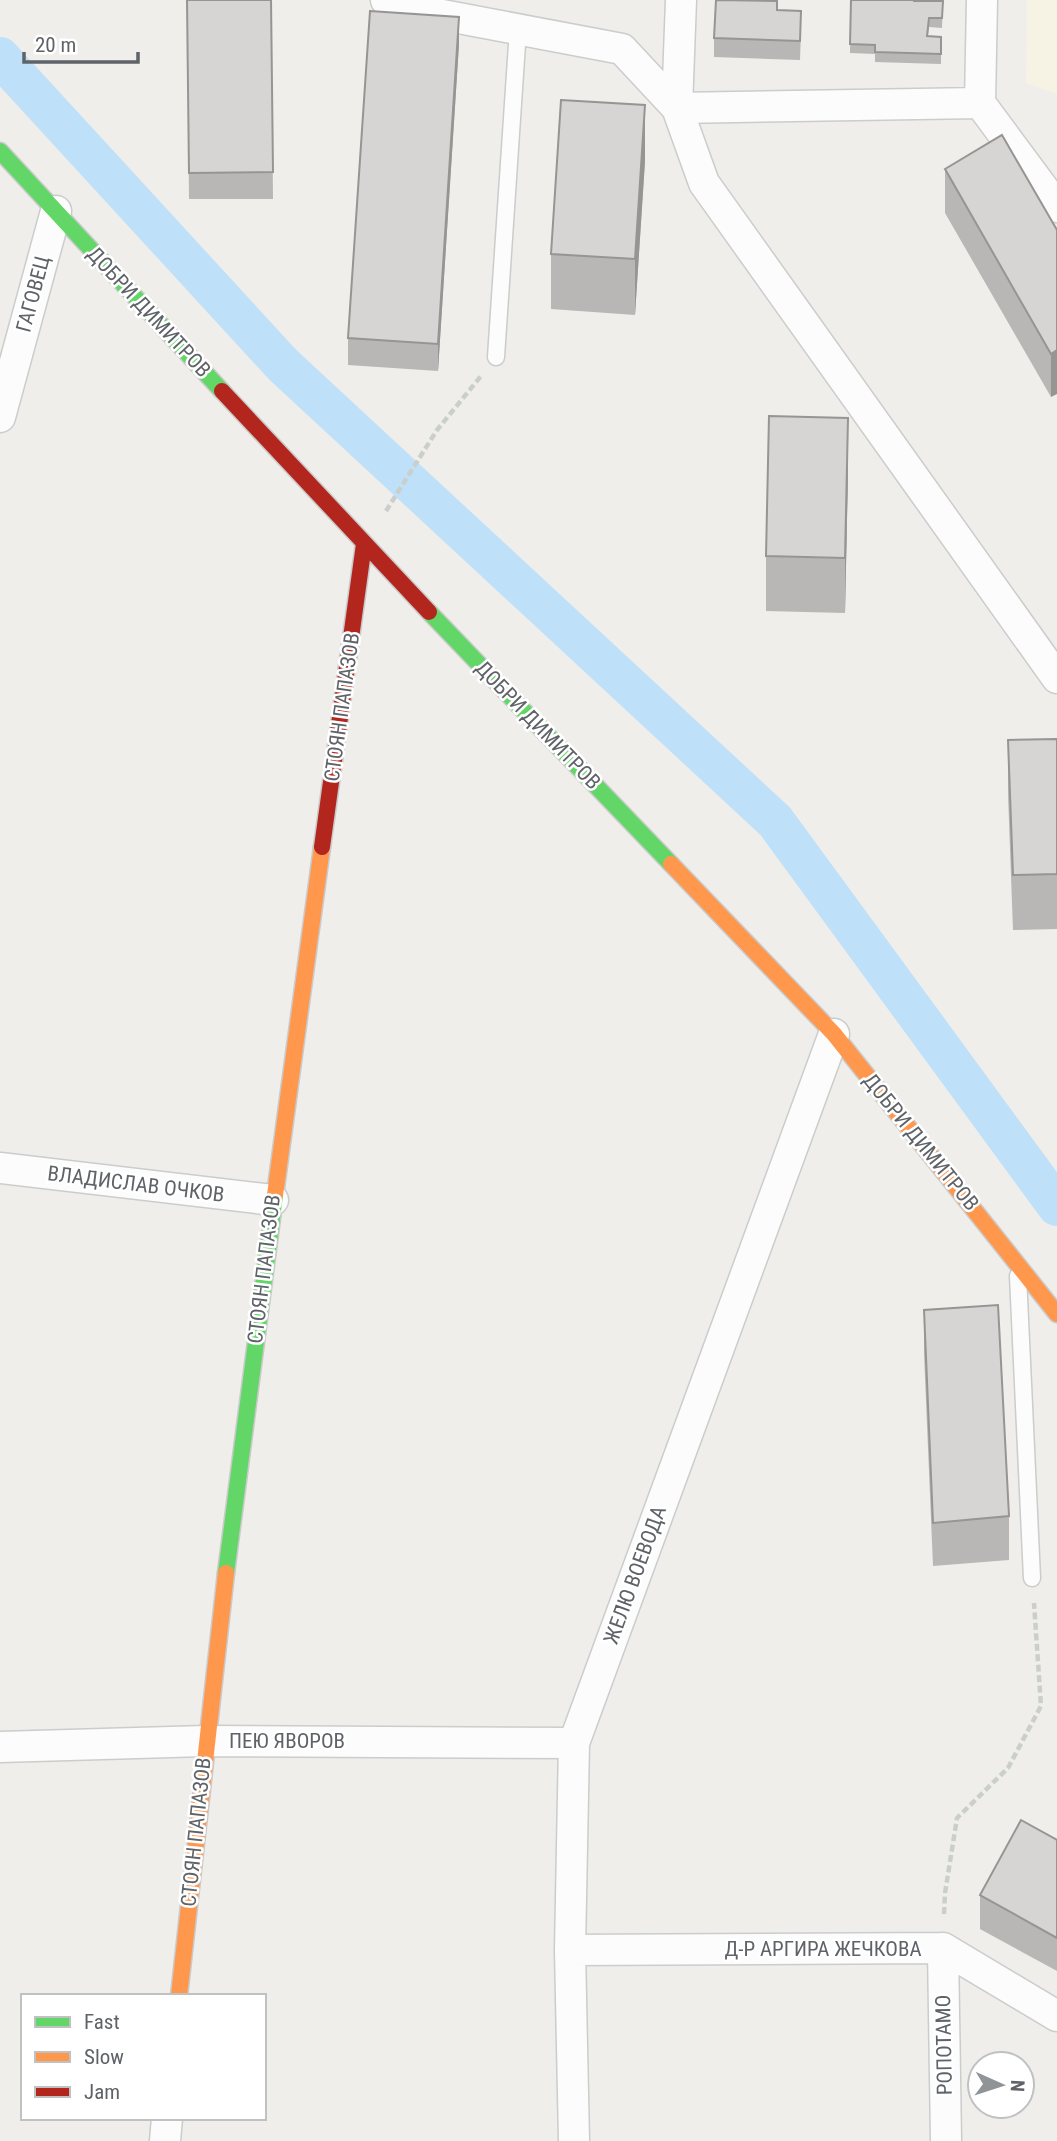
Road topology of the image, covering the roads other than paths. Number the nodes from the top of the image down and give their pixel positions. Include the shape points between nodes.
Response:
1 (681, 0) edge
2 (982, 0) edge
3 (392, 2) edge
4 (518, 29) junction
5 (980, 103) junction
6 (677, 107) junction
7 (0, 151) edge
8 (1057, 207) edge
9 (55, 211) junction
10 (496, 357) road end
11 (0, 417) edge
12 (364, 544) junction
13 (1057, 678) edge
14 (834, 1034) junction
15 (0, 1168) edge
16 (273, 1200) junction
17 (1017, 1263) junction
18 (1057, 1314) edge
19 (1031, 1578) road end
20 (205, 1741) junction
21 (574, 1743) junction
22 (0, 1747) edge
23 (943, 1948) junction
24 (570, 1950) junction
25 (179, 1994) edge
26 (1057, 2016) edge
27 (167, 2120) edge
28 (165, 2141) edge
29 (574, 2141) edge
30 (946, 2141) edge

1 - 6 street
2 - 5 street
3 - 4 street
4 - 6 street via 622,49
4 - 10 lane
5 - 6 street
5 - 8 street
6 - 13 street via 704,183
7 - 9 street, ДОБРИ ДИМИТРОВ
9 - 11 street, ГАГОВЕЦ
9 - 12 street, ДОБРИ ДИМИТРОВ
12 - 14 street, ДОБРИ ДИМИТРОВ
12 - 16 street, СТОЯН ПАПАЗОВ
14 - 17 street, ДОБРИ ДИМИТРОВ
14 - 21 street, ЖЕЛЮ ВОЕВОДА
15 - 16 street, ВЛАДИСЛАВ ОЧКОВ
16 - 20 street, СТОЯН ПАПАЗОВ
17 - 18 street, ДОБРИ ДИМИТРОВ
17 - 19 lane
20 - 21 street, ПЕЮ ЯВОРОВ
20 - 22 street, ПЕЮ ЯВОРОВ
20 - 25 street, СТОЯН ПАПАЗОВ
21 - 24 street, ЖЕЛЮ ВОЕВОДА
23 - 24 street, Д-Р АРГИРА ЖЕЧКОВА
23 - 26 street, Д-Р АРГИРА ЖЕЧКОВА
23 - 30 street, РОПОТАМО
24 - 29 street, ЖЕЛЮ ВОЕВОДА
27 - 28 street

